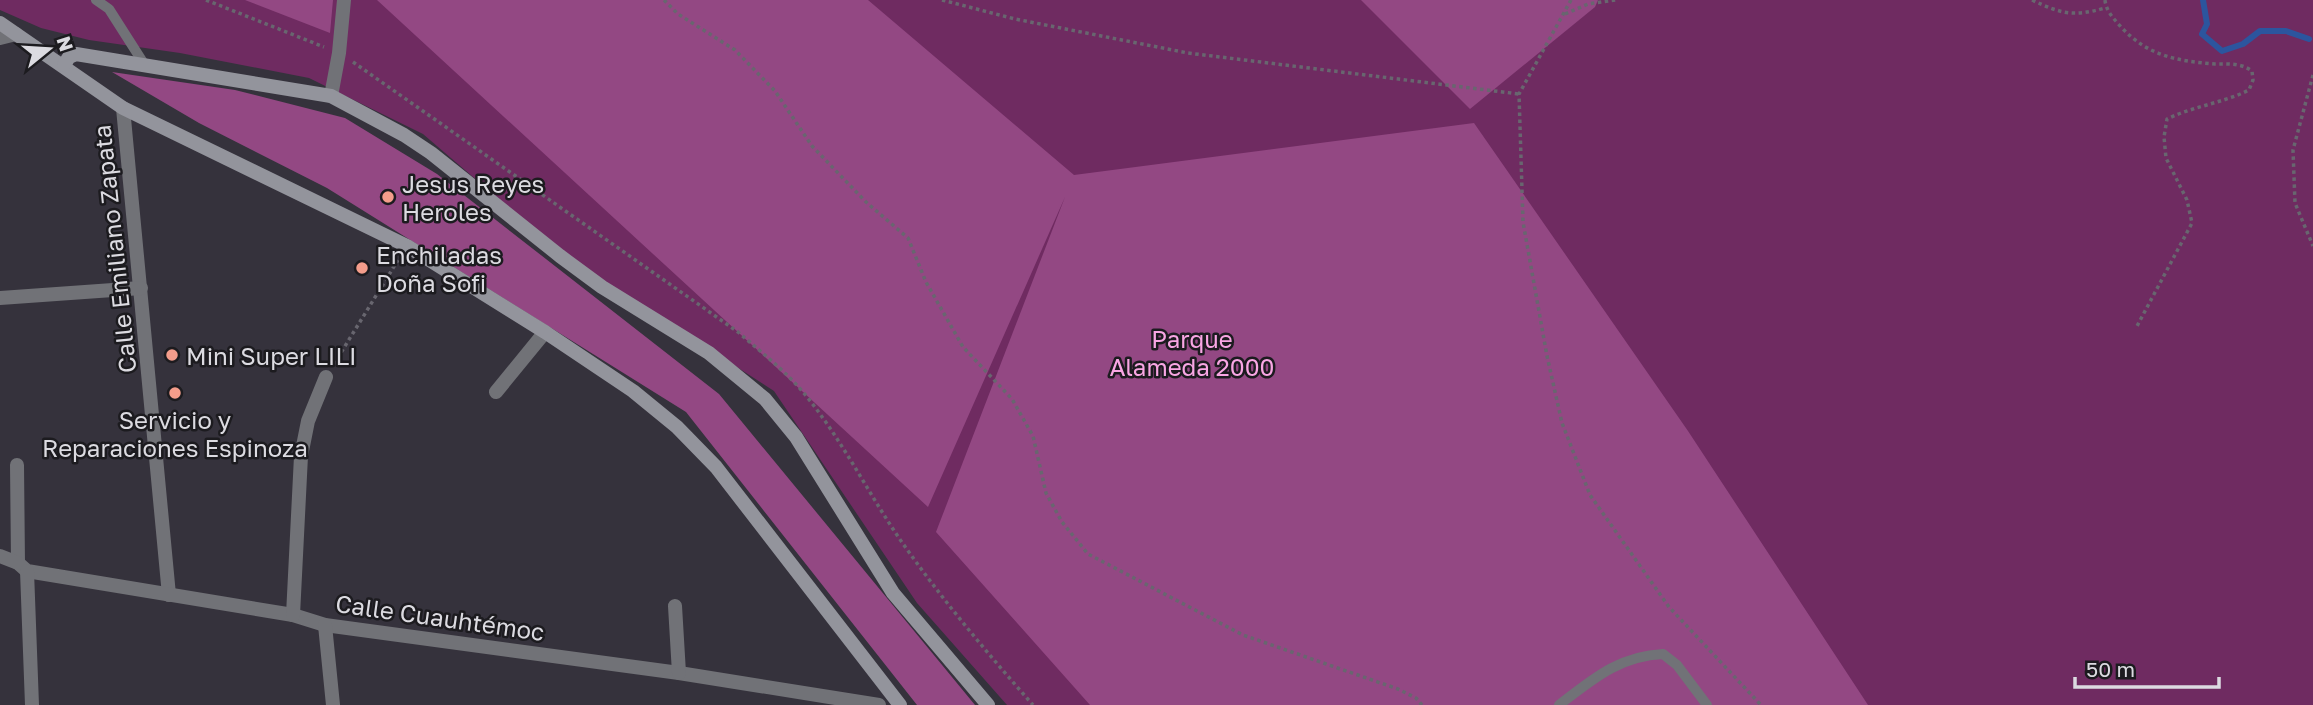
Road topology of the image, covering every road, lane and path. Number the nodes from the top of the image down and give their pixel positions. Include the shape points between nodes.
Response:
1 (96, 0) edge
2 (206, 0) edge
3 (344, 0) edge
4 (664, 0) edge
5 (942, 0) edge
6 (1571, 0) edge
7 (1616, 0) edge
8 (2032, 0) edge
9 (2105, 0) edge
10 (2105, 8) junction
11 (1563, 15) junction
12 (0, 23) edge
13 (16, 34) junction
14 (0, 38) edge
15 (339, 53) junction
16 (64, 65) junction
17 (146, 67) junction
18 (2313, 75) edge
19 (1518, 94) junction
20 (331, 96) junction
21 (123, 108) junction
22 (573, 218) dead end
23 (407, 246) junction
24 (2313, 246) edge
25 (141, 288) junction
26 (0, 298) edge
27 (2136, 328) dead end
28 (545, 332) junction
29 (326, 377) joint
30 (496, 392) dead end
31 (17, 465) dead end
32 (0, 556) edge
33 (22, 567) junction
34 (169, 595) junction
35 (675, 606) dead end
36 (293, 615) junction
37 (325, 625) junction
38 (679, 673) junction
39 (1564, 704) edge
40 (32, 705) edge
41 (333, 705) edge
42 (879, 705) edge
43 (900, 705) edge
44 (988, 705) edge
45 (1422, 705) edge
46 (1707, 705) edge
47 (1761, 705) edge

1 - 17 lane via 109,9
2 - 15 path
3 - 15 street
4 - 45 path via 735,50 775,91 812,146 908,238 962,347 1012,399 1028,426 1046,493 1088,554 1243,635 1398,689
5 - 19 path via 1188,53
6 - 11 path
7 - 11 path via 1588,4
8 - 10 path via 2058,12 2083,14
9 - 10 path
10 - 27 path via 2147,50 2184,62 2243,65 2252,71 2253,80 2249,90 2231,99 2167,119 2166,158 2187,200 2192,223
11 - 19 path
12 - 13 main road
13 - 14 street
13 - 16 main road
15 - 20 street
15 - 22 path
16 - 17 main road via 76,54
16 - 21 main road
17 - 20 main road
18 - 24 path via 2293,150 2295,203
19 - 47 path via 1522,222 1562,423 1590,495 1669,607
20 - 44 main road via 404,135 602,287 752,386 796,437 893,593
21 - 23 main road
21 - 25 street, Calle Emiliano Zapata
23 - 28 main road
23 - 29 path
25 - 26 street
25 - 34 street, Calle Emiliano Zapata
28 - 30 street
28 - 43 main road via 633,391 716,467
29 - 36 street via 308,421 301,456
31 - 33 street
32 - 33 street, Calle Cuauhtémoc
33 - 34 street, Calle Cuauhtémoc
33 - 40 street
34 - 36 street, Calle Cuauhtémoc
35 - 38 street
36 - 37 street, Calle Cuauhtémoc
37 - 38 street, Calle Cuauhtémoc
37 - 41 street
38 - 42 street, Calle Cuauhtémoc
39 - 46 lane via 1627,659 1663,654

